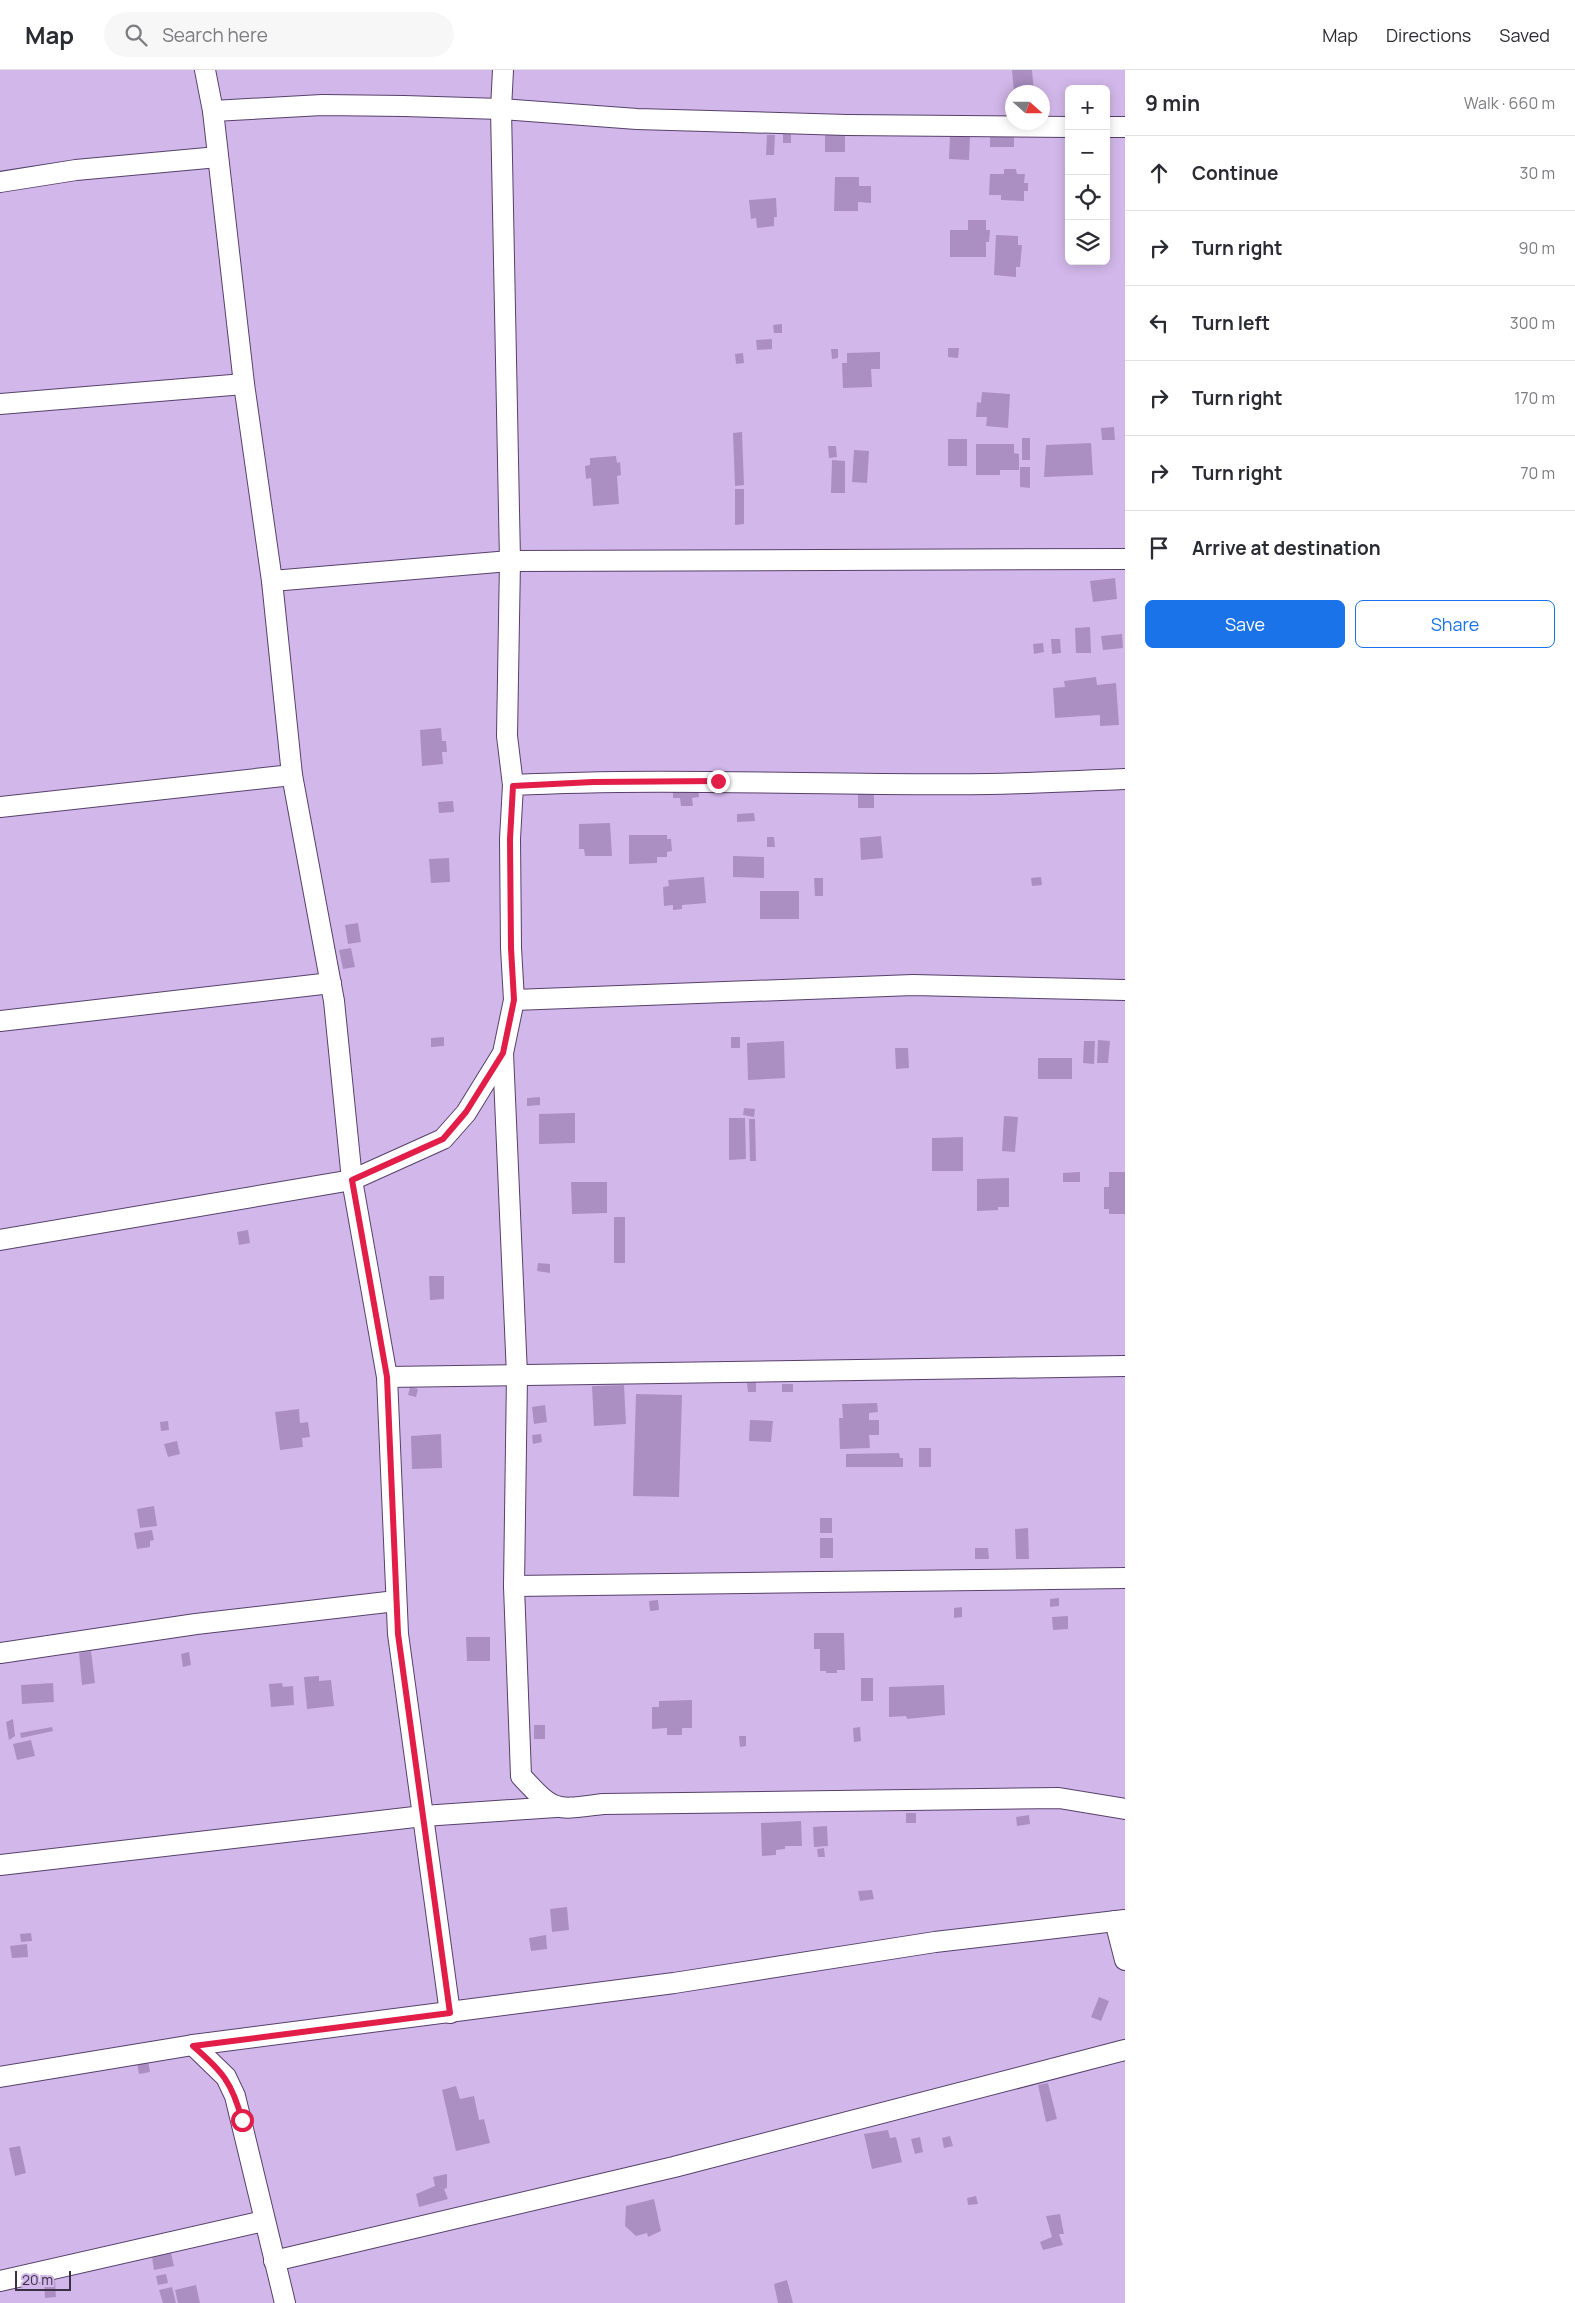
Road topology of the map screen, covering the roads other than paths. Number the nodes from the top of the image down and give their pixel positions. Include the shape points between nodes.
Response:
1 (205, 70) edge
2 (503, 70) edge
3 (501, 109) junction
4 (213, 111) junction
5 (1065, 127) edge
6 (1110, 127) edge
7 (1125, 127) edge
8 (218, 157) junction
9 (0, 182) edge
10 (244, 384) junction
11 (0, 404) edge
12 (1125, 559) edge
13 (510, 561) junction
14 (272, 581) junction
15 (292, 775) junction
16 (1125, 779) edge
17 (513, 786) junction
18 (0, 807) edge
19 (331, 983) junction
20 (1125, 990) edge
21 (514, 1000) junction
22 (0, 1021) edge
23 (503, 1053) junction
24 (352, 1180) junction
25 (0, 1240) edge
26 (1125, 1366) edge
27 (517, 1375) junction
28 (387, 1377) junction
29 (1125, 1578) edge
30 (514, 1586) junction
31 (396, 1601) junction
32 (0, 1653) edge
33 (556, 1807) junction
34 (1125, 1809) edge
35 (423, 1816) junction
36 (0, 1866) edge
37 (1120, 1920) edge
38 (1125, 1960) edge
39 (450, 2013) junction
40 (193, 2046) junction
41 (1125, 2050) edge
42 (0, 2077) edge
43 (264, 2221) junction
44 (274, 2261) junction
45 (0, 2281) edge
46 (285, 2303) edge

1 - 4 street
2 - 3 street
3 - 4 street via 322,105
3 - 5 street via 637,119
3 - 13 street
4 - 8 street
6 - 7 street
8 - 9 street via 76,170
8 - 10 street
10 - 11 street
10 - 14 street
12 - 13 street
13 - 14 street
13 - 17 street via 507,736
14 - 15 street
15 - 18 street
15 - 19 street
16 - 17 street via 989,784 708,781
17 - 21 street via 510,839
19 - 22 street
19 - 24 street
20 - 21 street via 913,985
21 - 23 street
23 - 24 street via 466,1112 443,1139
23 - 27 street
24 - 25 street
24 - 28 street
26 - 27 street
27 - 28 street
27 - 30 street
28 - 31 street
29 - 30 street
30 - 33 street via 521,1776 544,1800
31 - 32 street via 196,1624
31 - 35 street
33 - 34 street via 1059,1798
33 - 35 street
35 - 36 street
35 - 39 street
37 - 38 street
37 - 39 street via 936,1942 674,1983
39 - 40 street
40 - 42 street
40 - 43 street via 226,2077 236,2096
41 - 44 street via 674,2167
43 - 44 street
43 - 45 street
44 - 46 street

